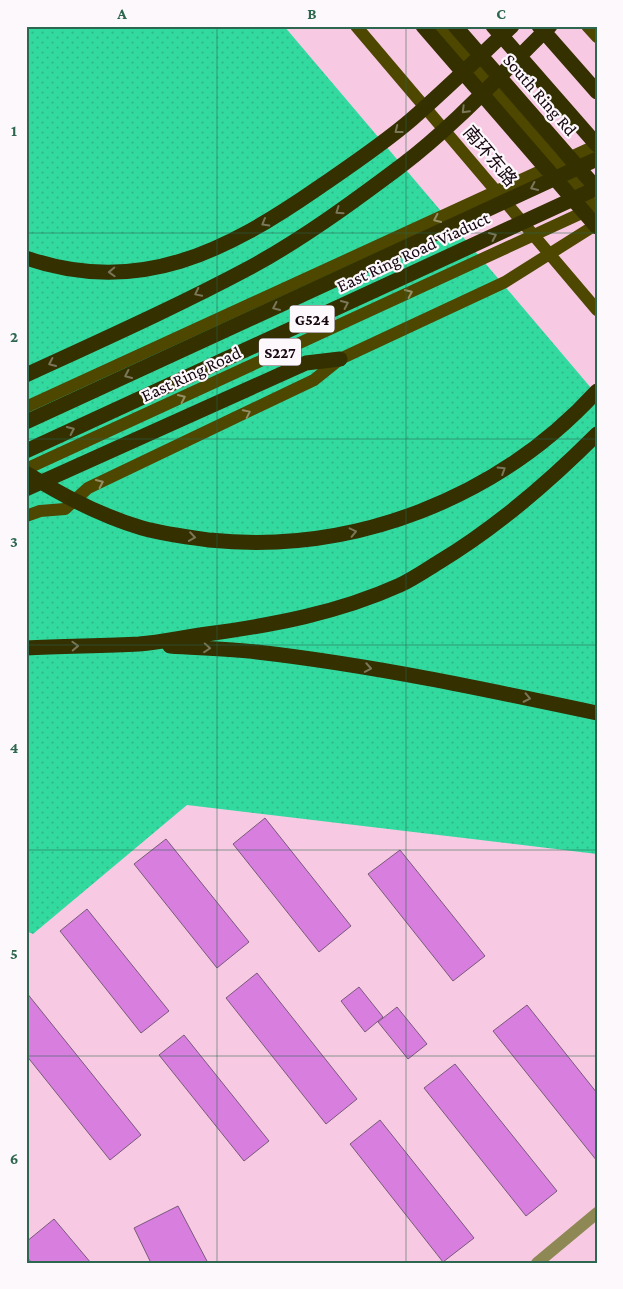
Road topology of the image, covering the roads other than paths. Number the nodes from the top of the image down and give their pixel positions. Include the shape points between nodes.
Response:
1 (356, 26) edge
2 (423, 26) edge
3 (438, 26) edge
4 (455, 26) edge
5 (493, 26) edge
6 (512, 26) edge
7 (539, 26) edge
8 (550, 26) edge
9 (588, 26) edge
10 (597, 37) edge
11 (597, 92) edge
12 (596, 152) edge
13 (557, 164) junction
14 (597, 188) edge
15 (497, 191) junction
16 (596, 207) edge
17 (597, 226) edge
18 (534, 236) junction
19 (550, 254) junction
20 (26, 258) edge
21 (597, 310) edge
22 (340, 359) junction
23 (26, 375) edge
24 (597, 391) edge
25 (26, 408) edge
26 (26, 422) edge
27 (597, 434) edge
28 (26, 451) edge
29 (26, 469) edge
30 (26, 474) edge
31 (26, 489) edge
32 (26, 516) edge
33 (141, 644) junction
34 (26, 648) edge
35 (597, 712) edge
36 (597, 1212) edge
37 (537, 1263) edge

1 - 15 main road, 南环东路
2 - 17 highway
3 - 13 main road
4 - 14 highway, South Ring Rd
5 - 12 highway
6 -> 20 highway via 411,120 374,148 282,212 218,248 172,264 122,272 64,269
7 - 11 highway
8 -> 23 highway via 446,128 403,165 307,233 251,267
9 - 10 main road
12 - 13 main road
12 -> 26 highway, East Ring Road Viaduct / G524
13 - 15 main road
13 - 16 main road
28 -> 14 highway, East Ring Road Viaduct / G524
15 - 18 main road, 南环东路
15 -> 25 main road
16 - 18 main road, S227
17 - 19 main road
18 - 19 main road, 南环东路
29 -> 18 main road, East Ring Road / S227
19 - 21 main road, 南环东路
19 - 22 main road via 505,282
22 - 31 highway via 306,363
32 -> 22 main road via 65,509 88,488 314,380
30 -> 24 highway via 93,510 144,528 194,538 244,542 320,538 394,521 464,493 528,453
27 - 33 highway via 503,518 449,556 401,584 302,618
34 -> 33 highway
33 -> 35 highway via 255,652 334,662
36 - 37 street

